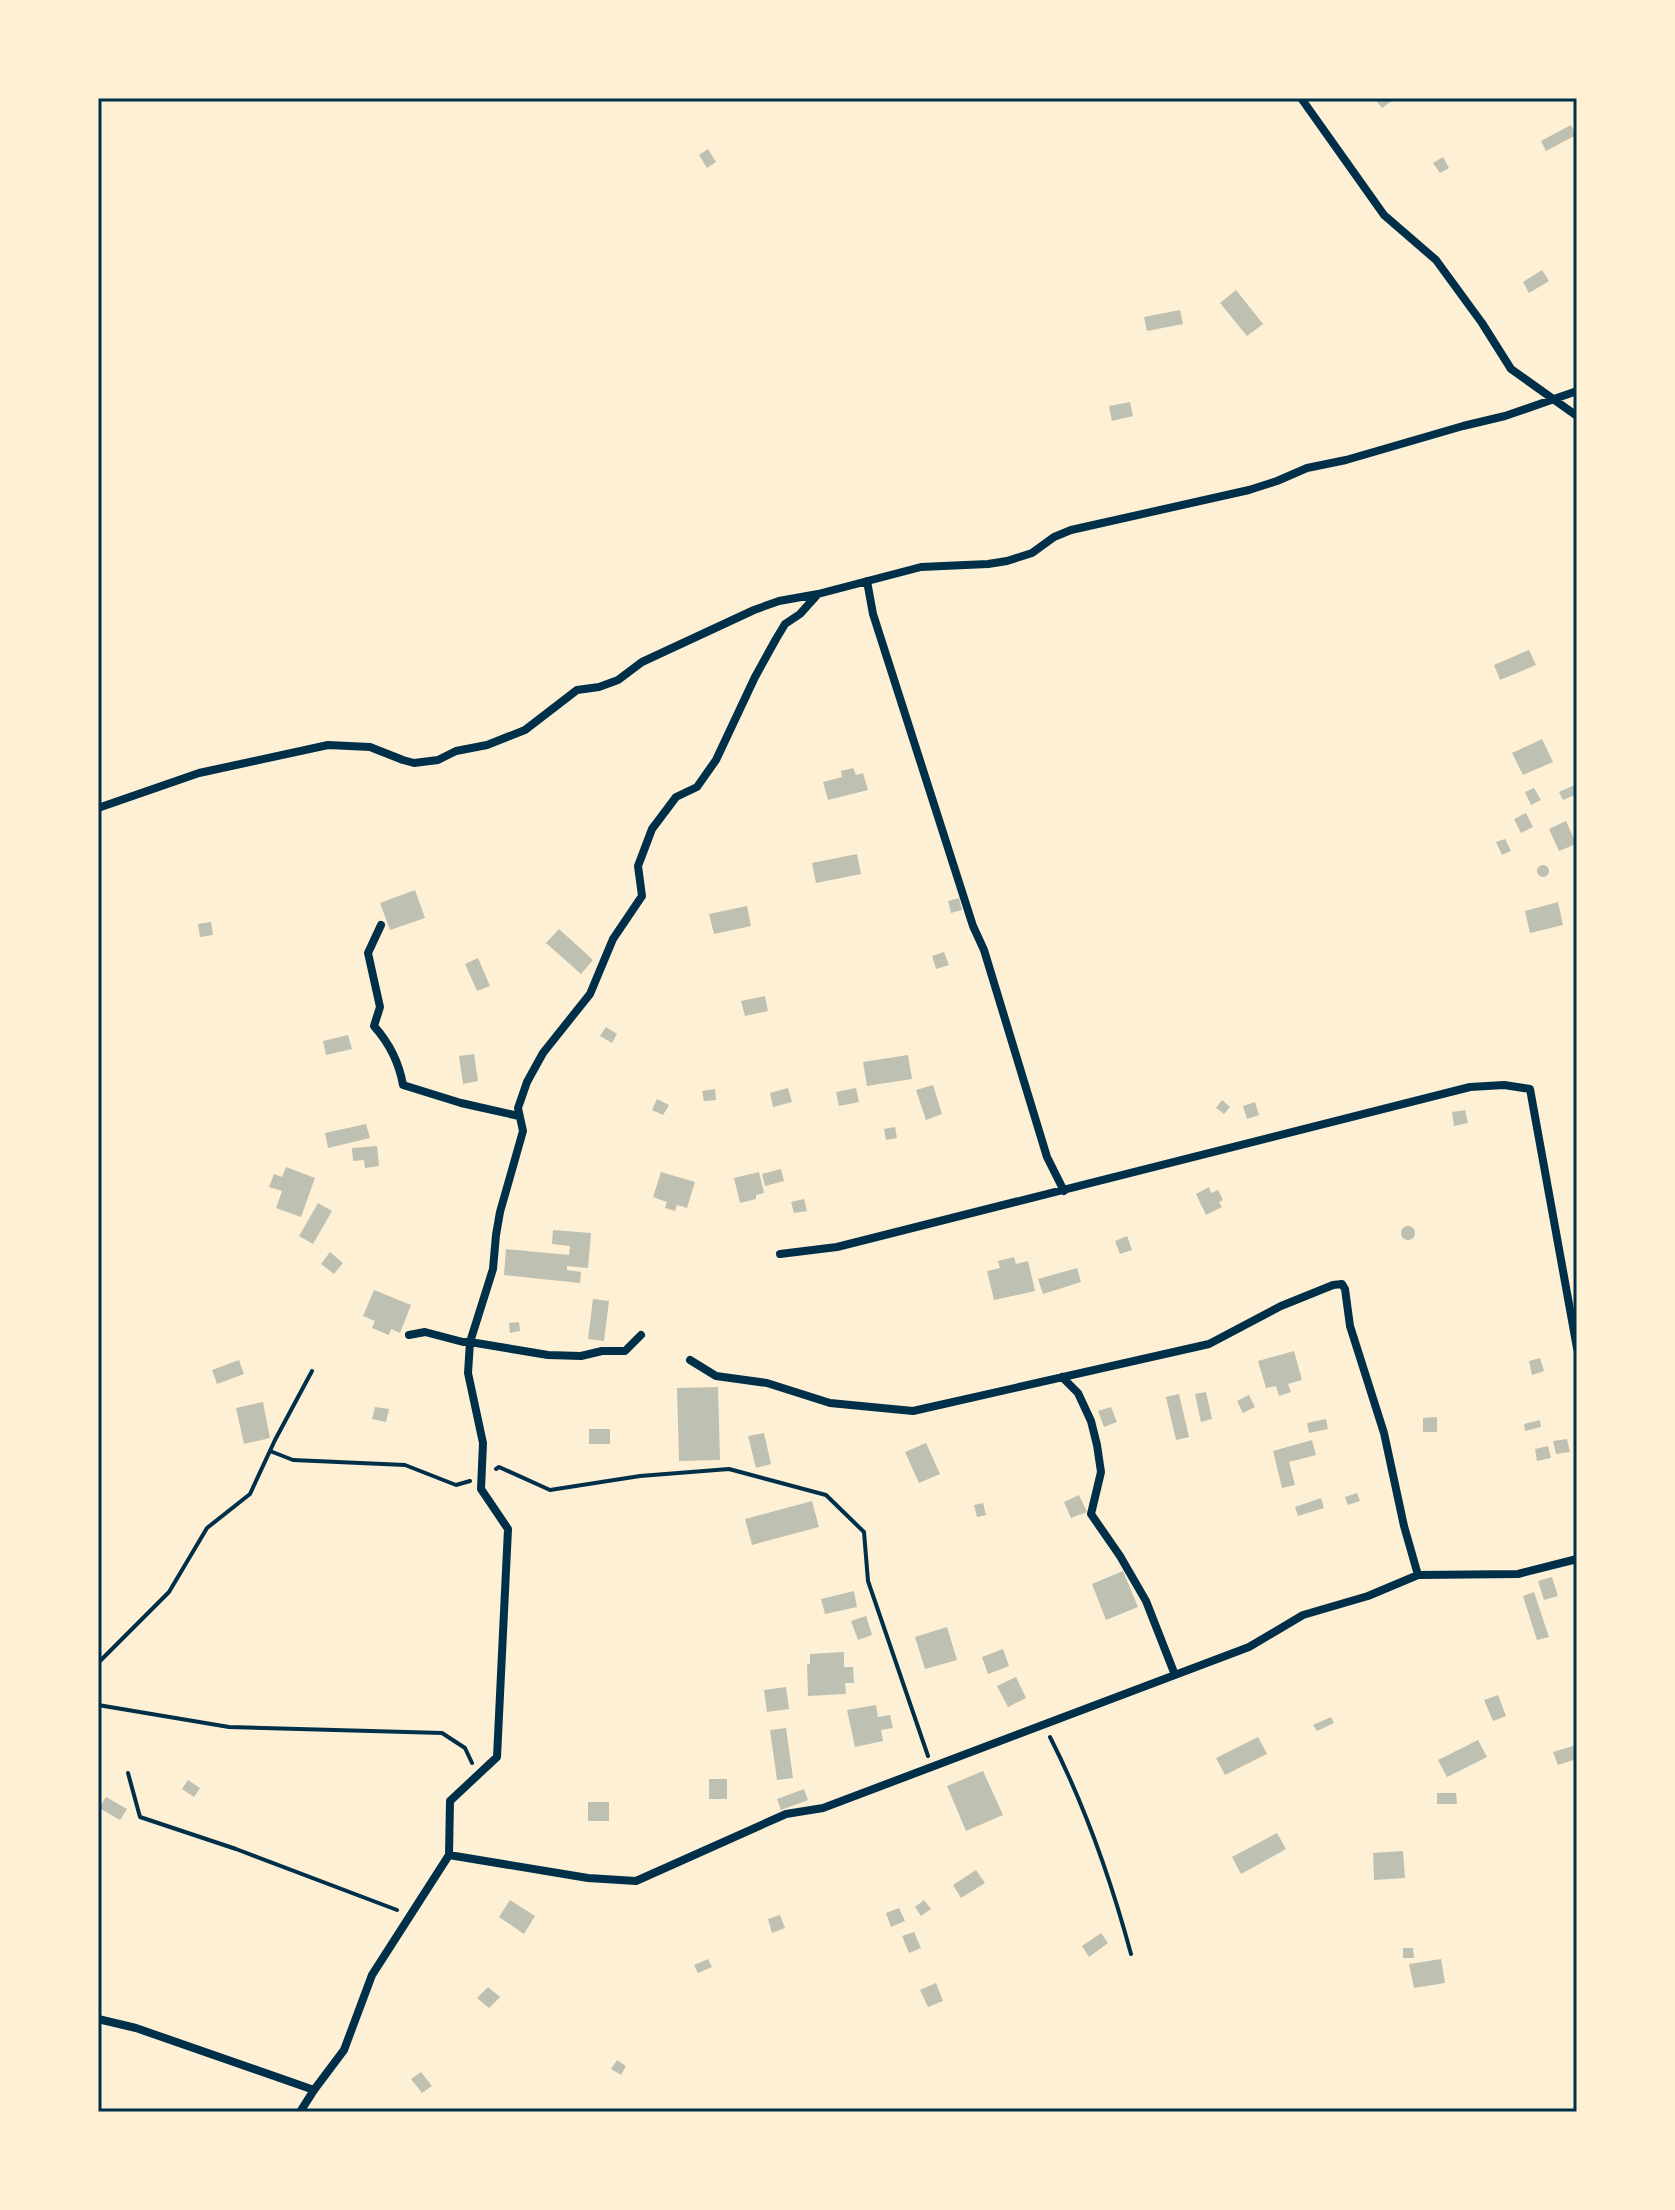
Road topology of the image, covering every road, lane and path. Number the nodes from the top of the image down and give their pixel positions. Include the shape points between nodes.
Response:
1 (1301, 98) edge
2 (1577, 391) edge
3 (1553, 400) junction
4 (1577, 416) edge
5 (867, 581) junction
6 (818, 594) junction
7 (98, 808) edge
8 (381, 925) dead end
9 (519, 1116) junction
10 (1064, 1191) junction
11 (780, 1254) dead end
12 (409, 1335) dead end
13 (641, 1335) dead end
14 (470, 1342) junction
15 (1577, 1348) edge
16 (690, 1360) dead end
17 (312, 1371) dead end
18 (1062, 1377) junction
19 (270, 1451) junction
20 (482, 1477) junction
21 (1577, 1559) edge
22 (1418, 1575) junction
23 (98, 1663) edge
24 (1175, 1675) junction
25 (98, 1705) edge
26 (1043, 1724) junction
27 (932, 1766) junction
28 (128, 1773) dead end
29 (477, 1775) junction
30 (449, 1855) junction
31 (411, 1915) junction
32 (1131, 1954) dead end
33 (98, 2019) edge
34 (314, 2090) junction
35 (300, 2112) edge

1 - 3 street via 1384,215 1436,260 1511,369
2 - 3 street
3 - 4 street
3 - 5 street via 1307,468 1249,490 1071,530 1007,561 921,567
5 - 6 street
5 - 10 street via 873,614 1047,1157
6 - 7 street via 754,610 642,662 618,680 577,690 525,730 438,760 414,763 370,747 328,745 199,773
6 - 9 street via 785,624 697,787 676,797 652,829 638,866 642,896 613,939 590,994 534,1068
8 - 9 street via 368,953 380,1007 374,1026 388,1042 403,1085
9 - 14 street via 523,1131 500,1212 493,1269
10 - 11 street via 837,1247
10 - 15 street via 1470,1087 1530,1089
12 - 14 street via 425,1332
13 - 14 street via 625,1351 581,1356
14 - 20 street via 468,1373 483,1443
16 - 18 street via 716,1376 767,1383 830,1403 913,1411
17 - 19 path
18 - 22 street via 1209,1344 1281,1306 1342,1284
18 - 24 street via 1078,1393 1097,1445 1101,1472 1091,1514 1146,1601
19 - 20 path via 293,1460 405,1465 456,1485
19 - 23 path via 250,1494 207,1528 169,1592
20 - 27 path via 499,1467 550,1490 729,1469 826,1495 864,1532 868,1581
20 - 29 street via 481,1489 508,1529 497,1757
21 - 22 street via 1518,1574
22 - 24 street via 1303,1615 1249,1647
24 - 26 street
25 - 29 path via 229,1727 442,1733 465,1748
26 - 27 street
26 - 32 path via 1072,1781
27 - 30 street via 823,1808 786,1814 636,1881
28 - 31 path via 140,1817
29 - 30 street via 450,1801
30 - 31 street
31 - 34 street via 372,1975 344,2050
33 - 34 street
34 - 35 street

